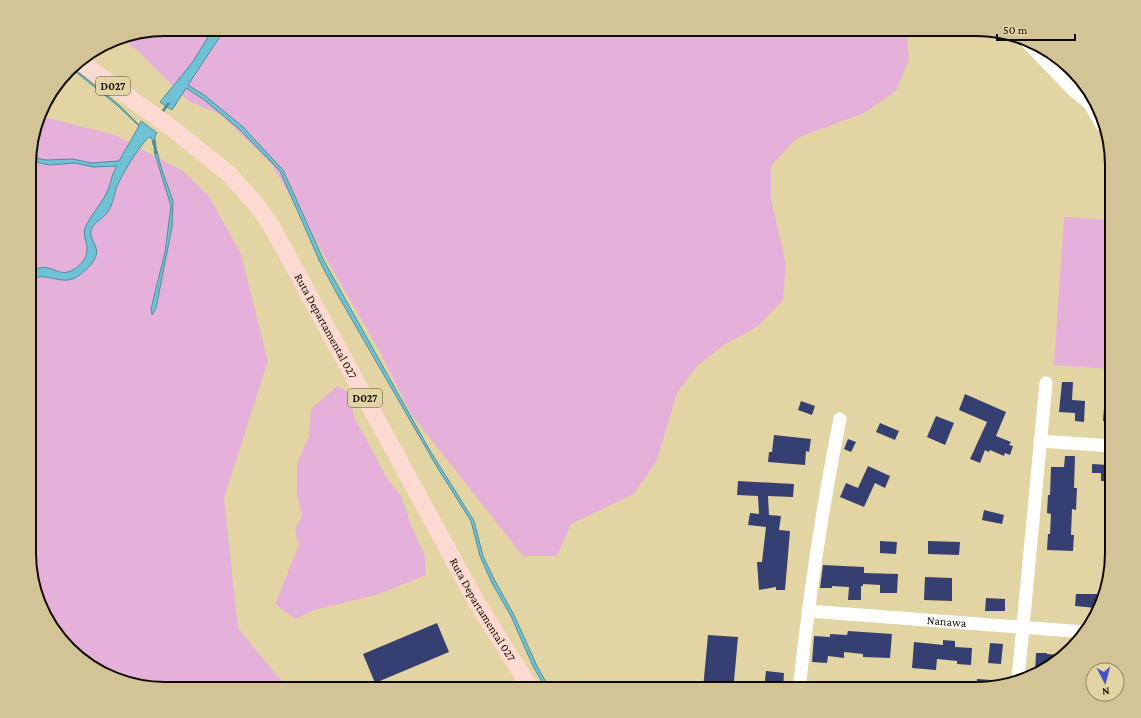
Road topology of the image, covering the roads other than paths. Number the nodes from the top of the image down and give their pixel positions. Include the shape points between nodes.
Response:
1 (1034, 50) edge
2 (84, 65) edge
3 (1089, 104) edge
4 (1046, 383) dead end
5 (840, 418) dead end
6 (1040, 441) junction
7 (1105, 446) edge
8 (808, 610) junction
9 (1022, 627) junction
10 (1078, 631) edge
11 (1018, 674) edge
12 (527, 682) edge
13 (800, 682) edge

1 - 3 street
2 - 12 main road, Ruta Departamental 027 / D027 via 173,129 229,174 256,204 272,227 477,603
4 - 6 street
5 - 8 street via 823,506
6 - 7 street
6 - 9 street
8 - 9 street, Nanawa
8 - 13 street
9 - 10 street, Nanawa
9 - 11 street

